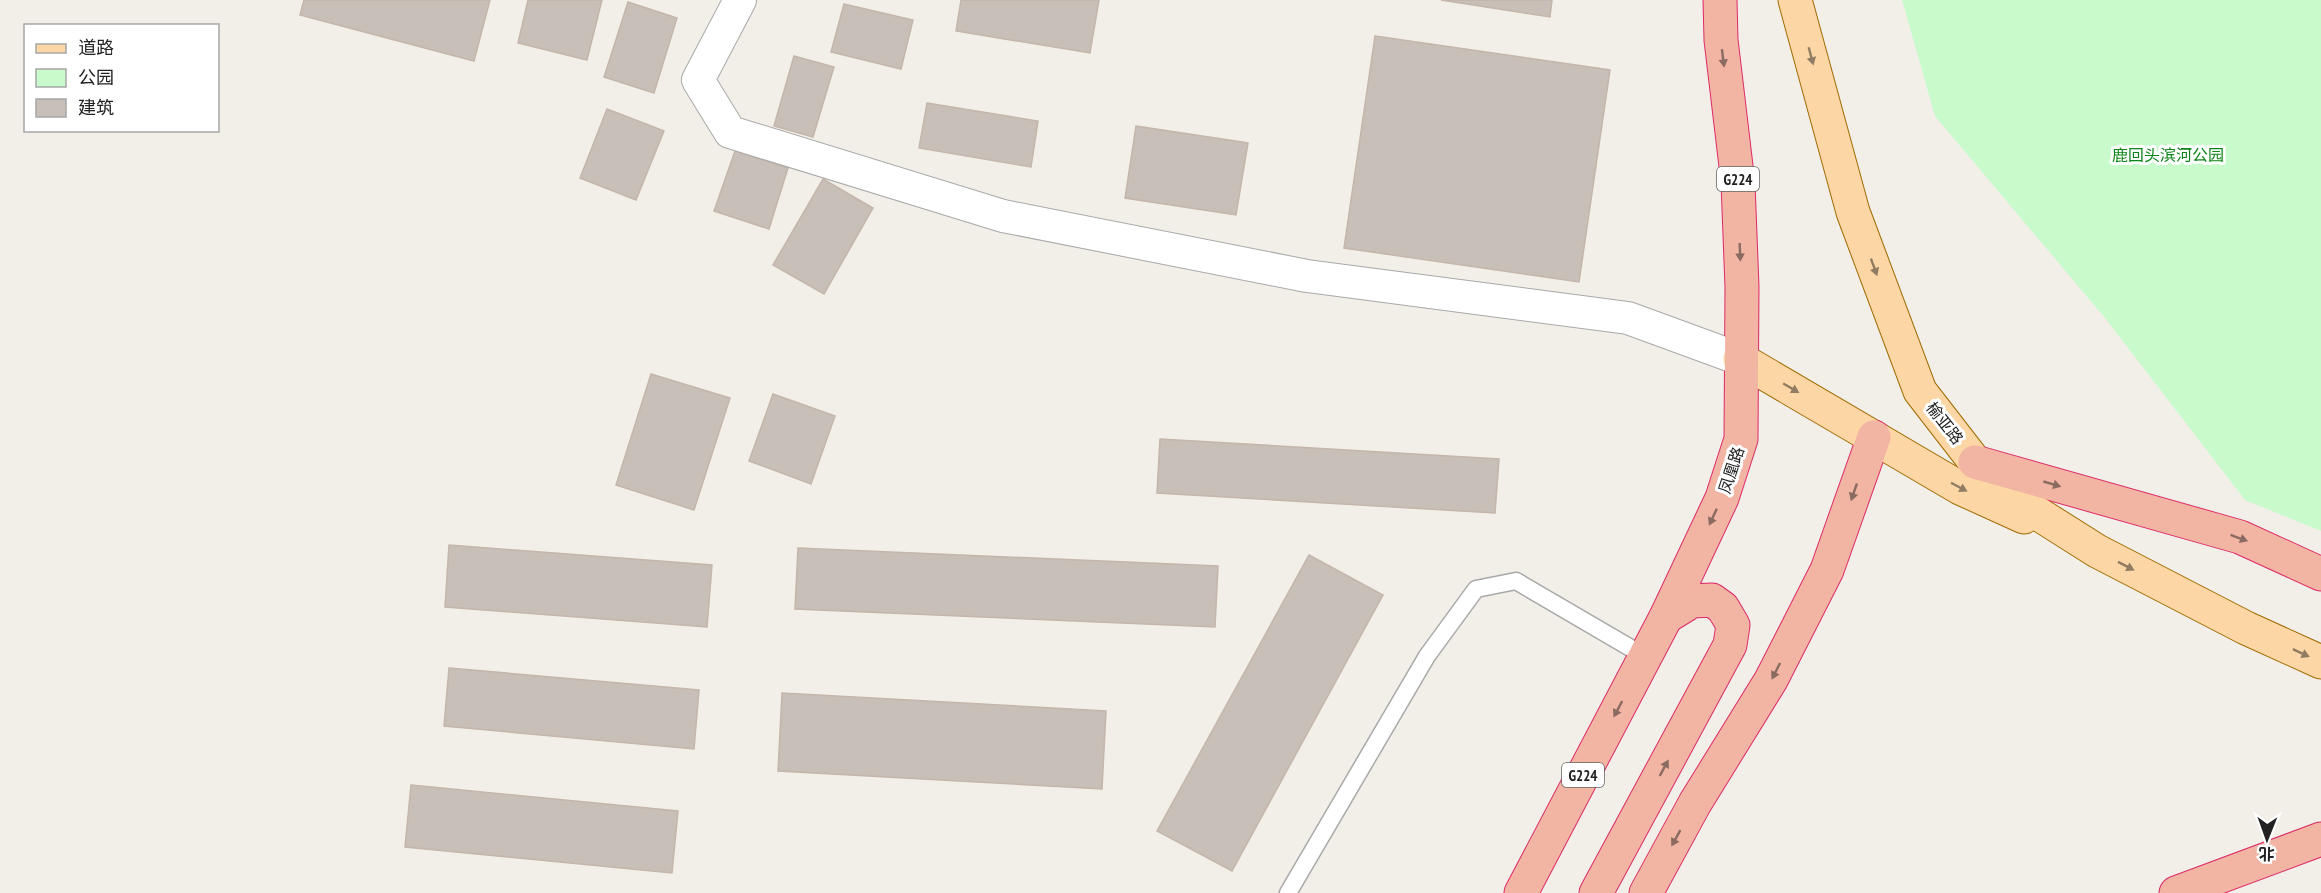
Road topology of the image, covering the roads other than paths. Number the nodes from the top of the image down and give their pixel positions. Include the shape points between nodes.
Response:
1 (740, 0) edge
2 (1720, 0) edge
3 (1795, 0) edge
4 (1740, 359) junction
5 (1874, 437) junction
6 (1975, 462) junction
7 (2097, 551) junction
8 (2321, 574) edge
9 (1666, 617) junction
10 (1646, 657) junction
11 (2321, 662) edge
12 (2321, 839) edge
13 (1288, 893) edge
14 (1521, 893) edge
15 (1596, 893) edge
16 (1646, 893) edge
17 (2176, 893) edge

1 - 4 street via 698,80 730,132 1003,216 1307,276 1629,318
2 -> 4 highway, 凤凰路 / G224 via 1738,183
3 -> 6 main road, 榆亚路 via 1853,212 1920,391
4 -> 5 main road
4 -> 9 highway, 凤凰路 / G224 via 1741,439 1722,498
5 -> 7 main road via 1960,488
5 -> 16 highway via 1827,570 1771,680 1695,803
6 - 7 main road, 榆亚路 via 2029,508
6 -> 8 highway via 2240,537
7 -> 11 main road, 榆亚路
9 - 10 highway, 凤凰路 / G224
15 -> 9 highway via 1730,645 1732,625 1724,608 1712,600 1692,601
10 - 13 lane via 1516,581 1476,589 1427,656
10 -> 14 highway, 凤凰路 / G224
12 - 17 highway

